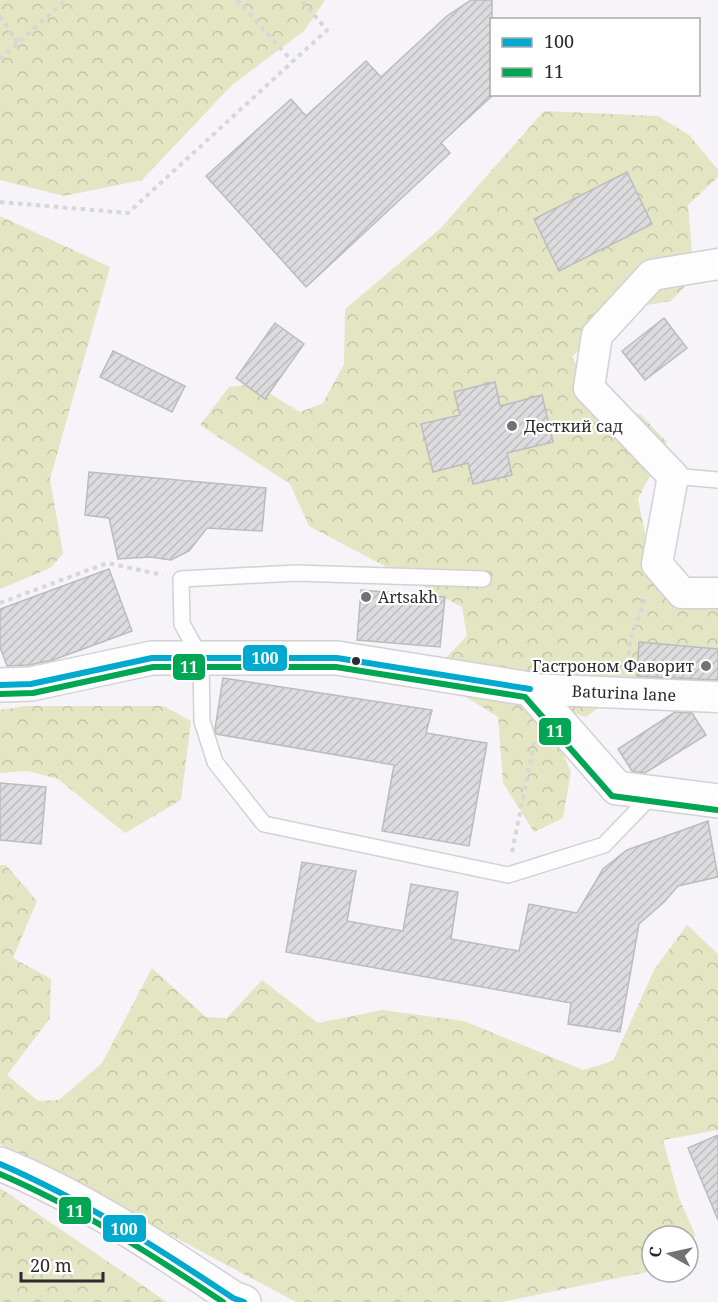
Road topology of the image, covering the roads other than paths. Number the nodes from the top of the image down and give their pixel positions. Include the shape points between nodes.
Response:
1 (718, 264) edge
2 (673, 476) junction
3 (718, 480) edge
4 (483, 579) dead end
5 (718, 593) edge
6 (201, 658) junction
7 (0, 685) edge
8 (536, 696) junction
9 (718, 697) edge
10 (654, 793) junction
11 (718, 801) edge
12 (0, 1164) edge
13 (0, 1179) edge
14 (212, 1302) edge
15 (244, 1302) edge

1 - 2 street via 652,275 597,335 589,388
2 - 3 lane
2 - 5 street via 657,564 682,593
4 - 6 lane via 296,573 181,579 182,624
6 - 7 street via 152,658 31,684
6 - 8 street via 337,658
6 - 10 lane via 201,721 215,762 264,824 508,875 604,845
8 - 9 street, Baturina lane via 625,693
8 - 10 street via 617,788
10 - 11 street
12 - 15 street via 48,1185
13 - 14 street via 25,1188

